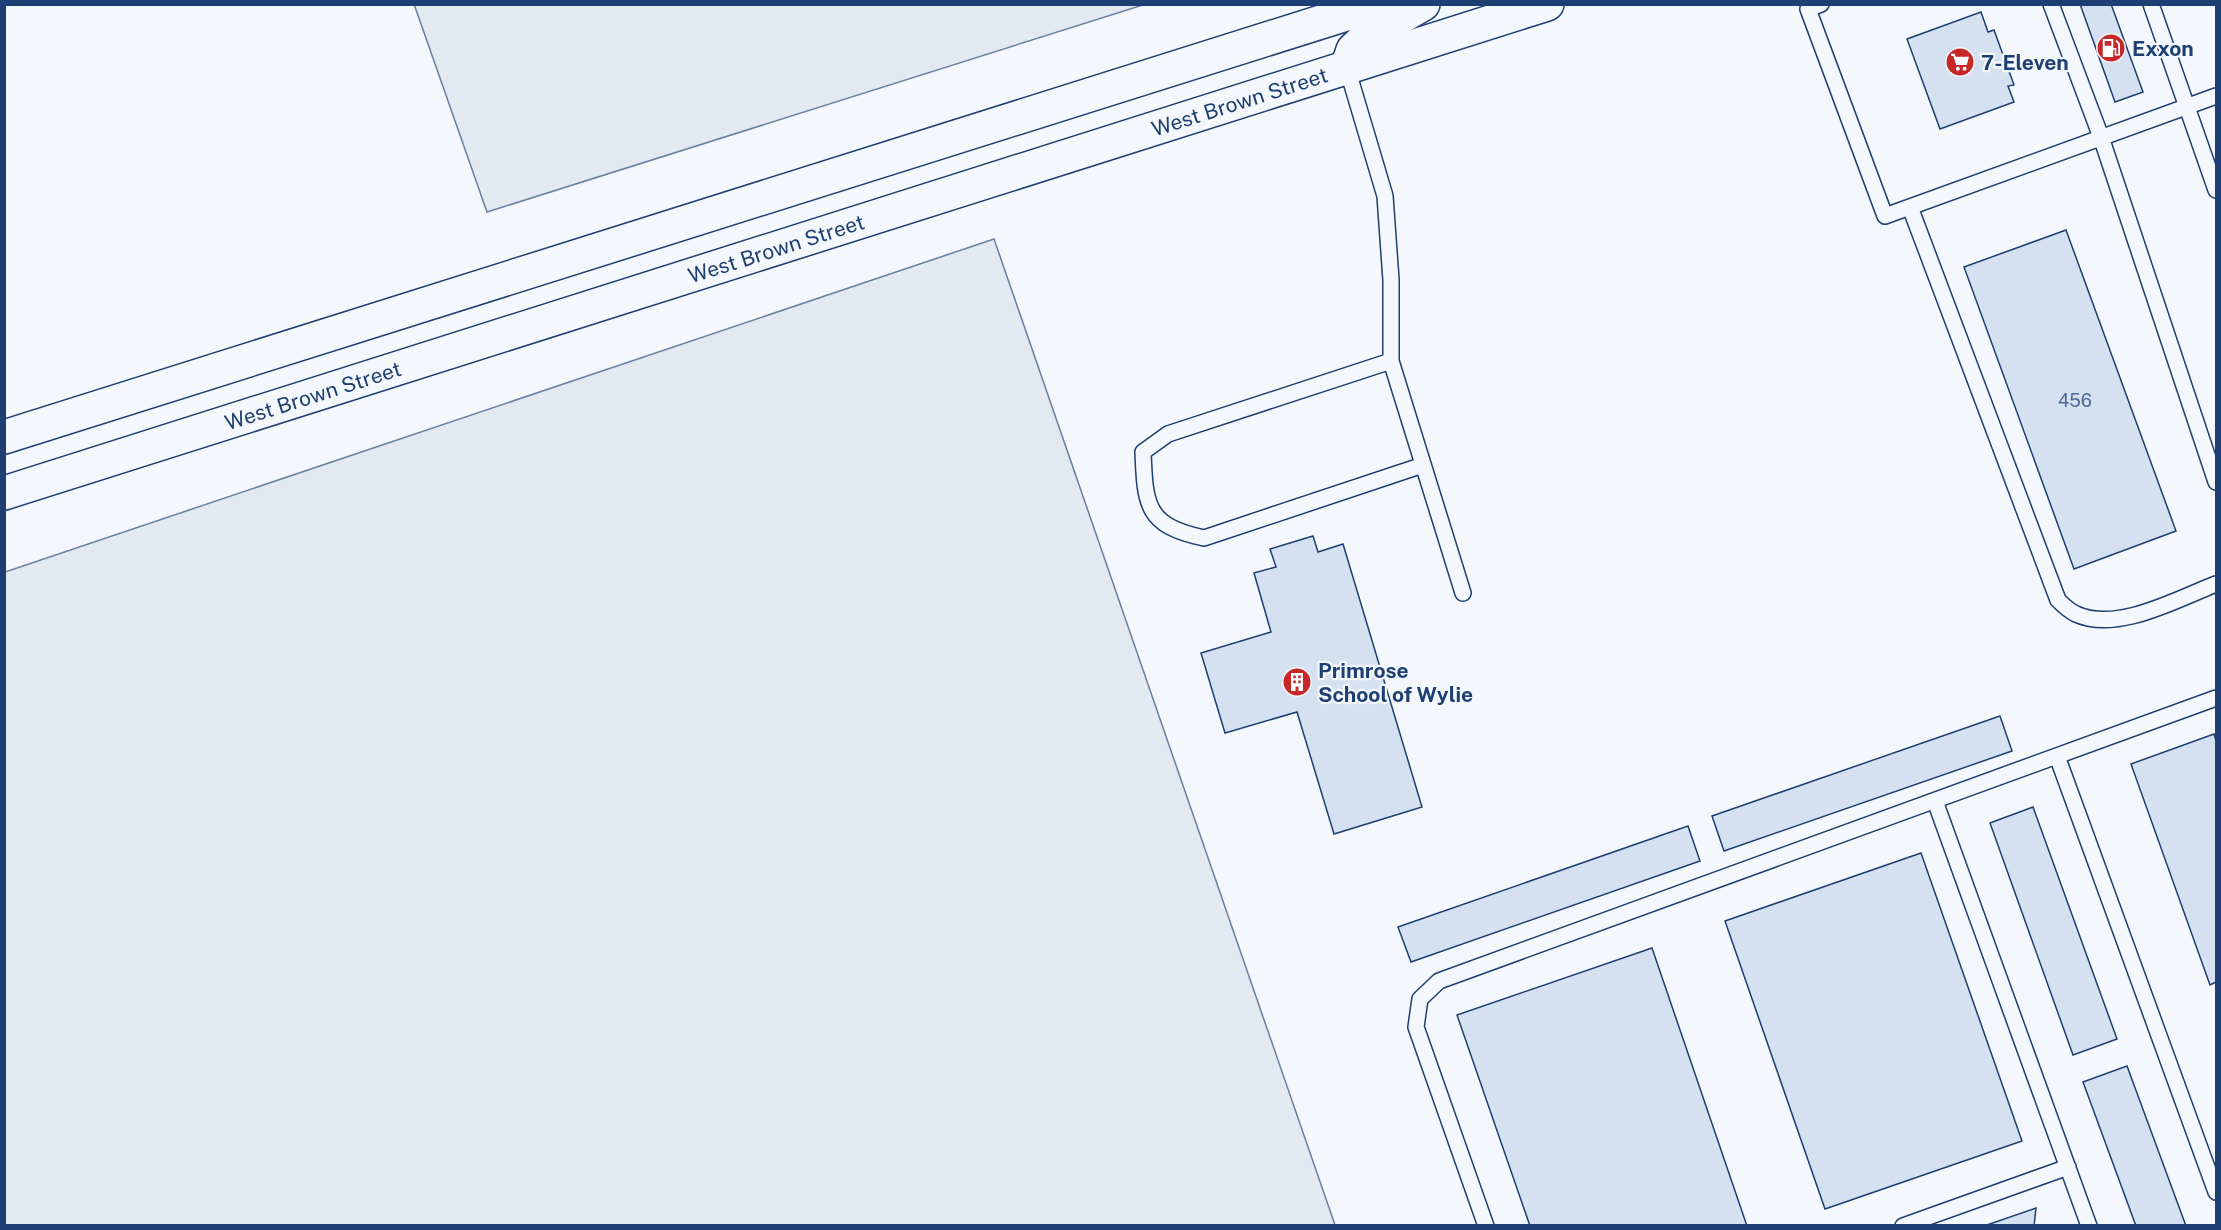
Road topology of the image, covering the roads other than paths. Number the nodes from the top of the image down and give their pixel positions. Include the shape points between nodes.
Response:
1 (1378, 4) edge
2 (1423, 4) edge
3 (1547, 4) edge
4 (1821, 4) edge
5 (2051, 4) edge
6 (2151, 4) edge
7 (1347, 68) junction
8 (2217, 96) edge
9 (2186, 107) junction
10 (2101, 137) junction
11 (2217, 190) edge
12 (1910, 207) junction
13 (1390, 361) junction
14 (4, 437) edge
15 (1423, 465) junction
16 (2217, 482) edge
17 (4, 493) edge
18 (2217, 584) edge
19 (1463, 593) dead end
20 (2217, 698) edge
21 (2057, 756) junction
22 (1935, 801) junction
23 (2068, 1167) junction
24 (2217, 1192) edge
25 (1486, 1226) edge
26 (1903, 1226) edge
27 (2089, 1226) edge

1 - 14 main road
2 - 7 main road via 1368,36 1353,50
3 - 7 main road, West Brown Street
4 - 12 lane via 1808,9 1885,216
5 - 10 lane
6 - 9 lane
7 - 13 lane via 1385,196 1391,280
7 - 17 main road, West Brown Street
8 - 9 lane
9 - 10 lane
9 - 11 lane
10 - 12 lane
10 - 16 lane
12 - 18 lane via 2058,600 2074,614 2106,621 2130,617
13 - 15 lane
13 - 15 lane via 1168,434 1143,452 1144,490 1153,514 1177,532 1204,538
15 - 19 lane
20 - 21 lane
21 - 22 lane
21 - 24 lane
22 - 23 lane
22 - 25 lane via 1439,981 1420,999 1416,1027
23 - 26 lane
23 - 27 lane

